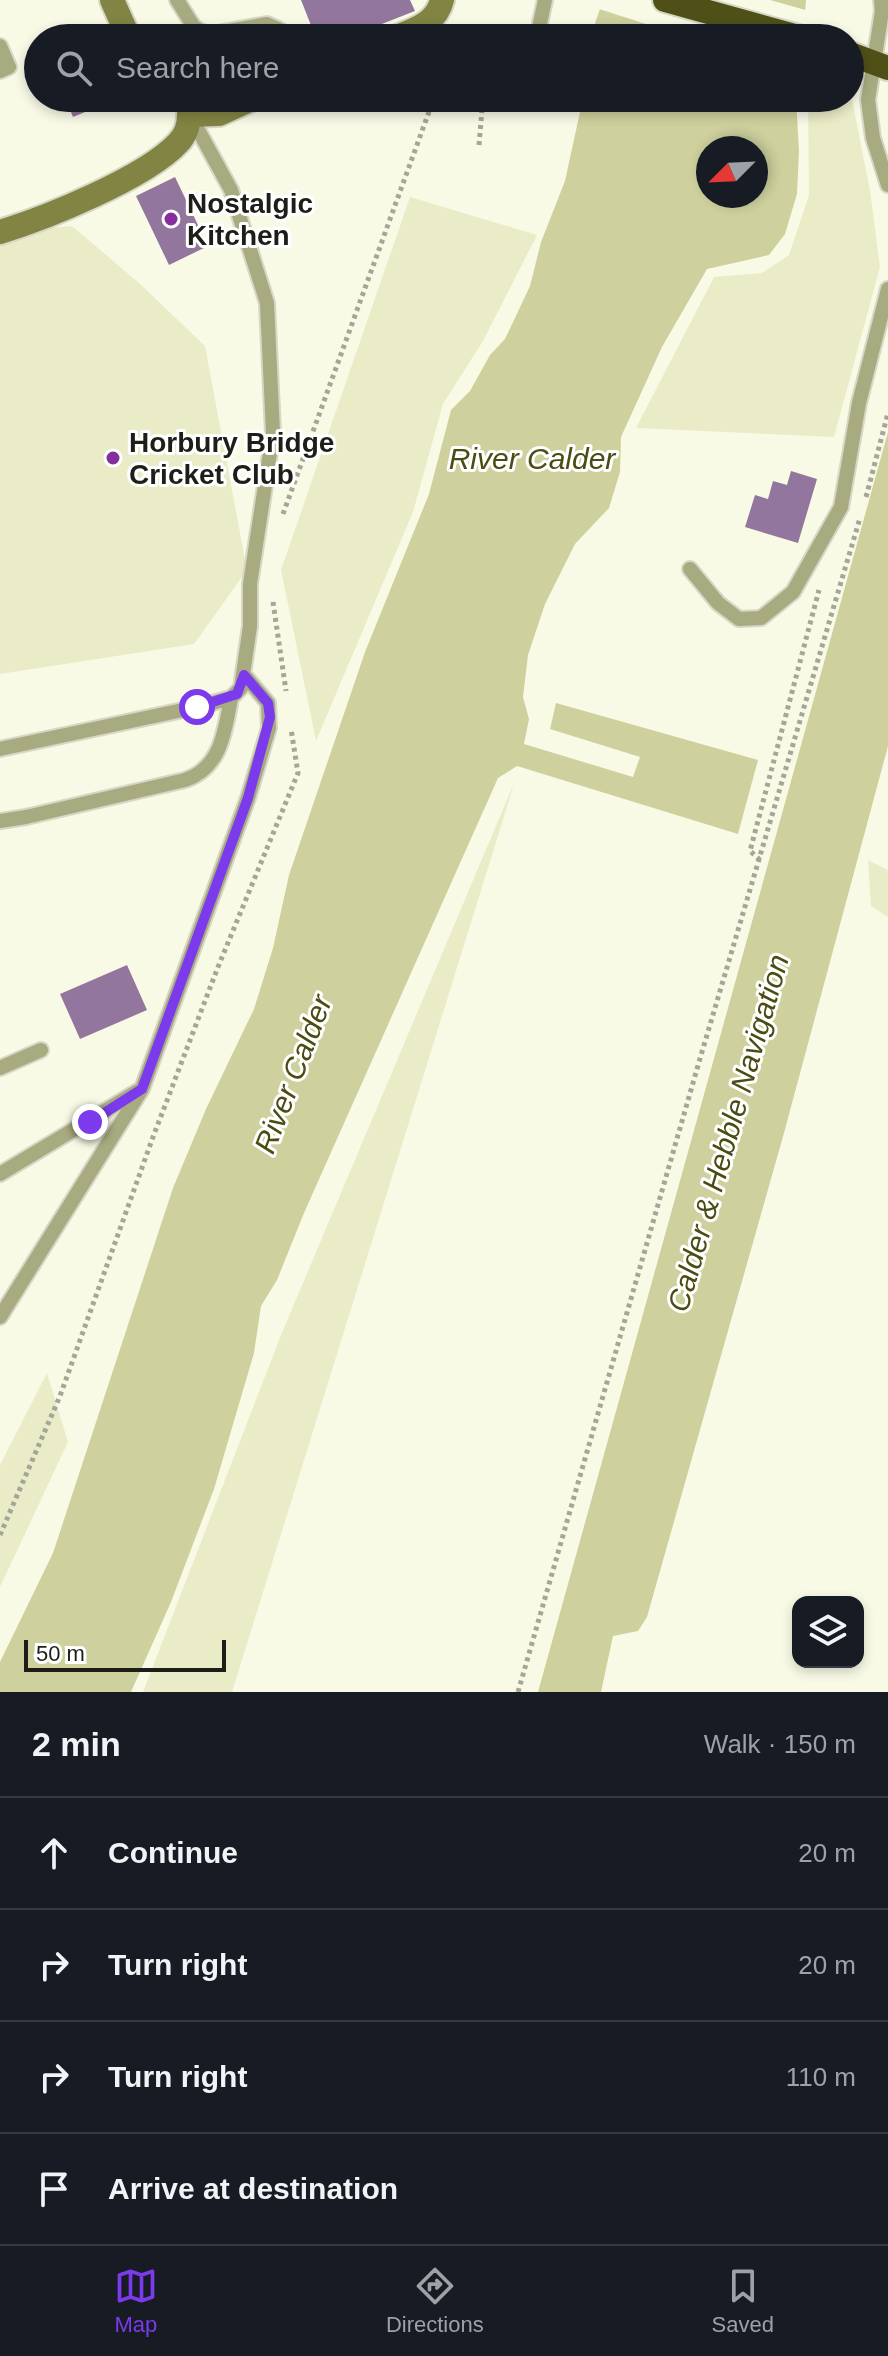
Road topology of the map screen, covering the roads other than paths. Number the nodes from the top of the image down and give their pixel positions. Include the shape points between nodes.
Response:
1 (112, 0) edge
2 (177, 0) edge
3 (442, 0) edge
4 (545, 0) edge
5 (665, 0) edge
6 (881, 0) edge
7 (540, 23) dead end
8 (123, 24) edge
9 (192, 24) edge
10 (426, 24) edge
11 (752, 24) edge
12 (0, 46) edge
13 (881, 65) edge
14 (0, 71) edge
15 (183, 112) edge
16 (186, 112) edge
17 (888, 185) edge
18 (0, 232) edge
19 (888, 289) edge
20 (690, 569) dead end
21 (244, 675) junction
22 (231, 698) junction
23 (0, 749) edge
24 (0, 821) edge
25 (41, 1050) dead end
26 (0, 1068) edge
27 (142, 1089) junction
28 (0, 1174) edge
29 (0, 1317) edge

1 - 8 street
2 - 9 lane
3 - 10 street
4 - 7 lane
5 - 11 highway
6 - 13 lane
12 - 14 lane via 9,67
13 - 17 lane via 868,100
15 - 18 street via 184,134 177,144 138,171
16 - 21 lane via 231,190 267,303 273,433 250,584
19 - 20 lane via 859,403 841,507 793,592 761,618 739,619
21 - 22 lane
21 - 27 lane via 268,703 269,728
22 - 23 lane
22 - 24 lane via 224,738 199,774
25 - 26 lane
27 - 28 lane
27 - 29 lane

